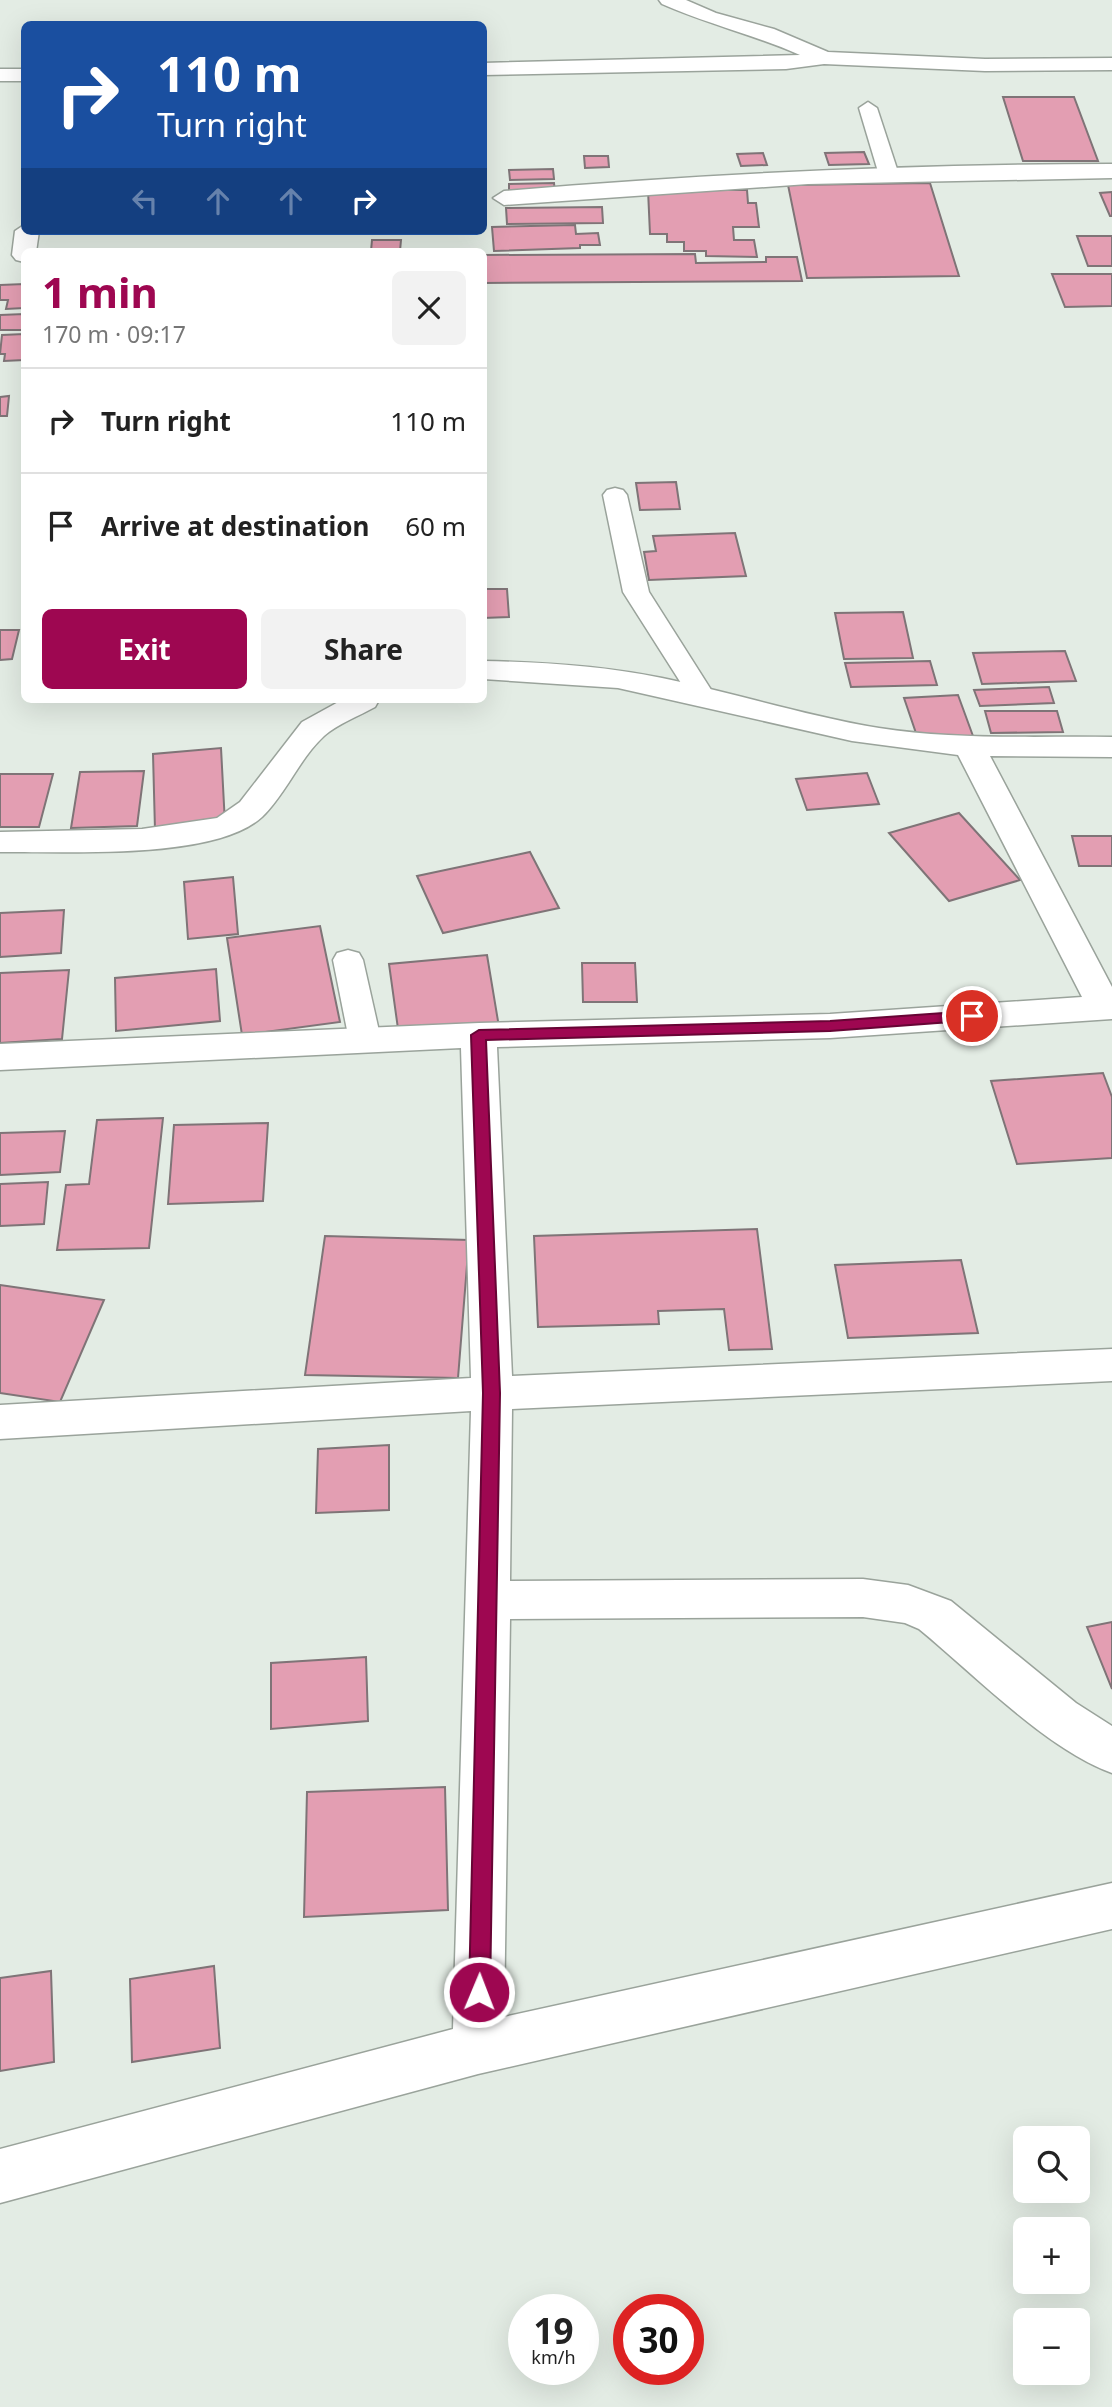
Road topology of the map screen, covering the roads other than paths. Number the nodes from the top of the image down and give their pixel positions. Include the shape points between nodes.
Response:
1 (669, 0) edge
2 (824, 58) junction
3 (1112, 64) edge
4 (487, 69) edge
5 (0, 75) edge
6 (21, 75) edge
7 (868, 108) dead end
8 (1112, 171) edge
9 (889, 175) junction
10 (504, 198) dead end
11 (615, 495) dead end
12 (487, 670) edge
13 (702, 696) junction
14 (359, 703) edge
15 (971, 747) junction
16 (1112, 747) edge
17 (0, 842) edge
18 (348, 960) dead end
19 (1108, 1007) edge
20 (479, 1035) junction
21 (365, 1040) junction
22 (0, 1057) edge
23 (1112, 1365) edge
24 (492, 1393) junction
25 (0, 1422) edge
26 (487, 1600) junction
27 (1112, 1752) edge
28 (1112, 1906) edge
29 (478, 2048) junction
30 (0, 2176) edge

1 - 2 street
2 - 3 street via 1012,66
2 - 4 street via 786,63
5 - 6 street
7 - 9 lane
8 - 9 street
9 - 10 street via 621,187
11 - 13 lane via 636,592
12 - 13 street via 548,670
13 - 15 street via 878,737
14 - 17 street via 313,729 251,809 228,826 142,839
15 - 16 street
15 - 19 street
18 - 21 lane
19 - 20 street via 830,1026
20 - 21 street
20 - 24 street
21 - 22 street
23 - 24 street
24 - 25 street
24 - 26 street
26 - 27 street via 863,1598 908,1604 935,1615 1060,1718
26 - 29 street
28 - 29 street
29 - 30 street

